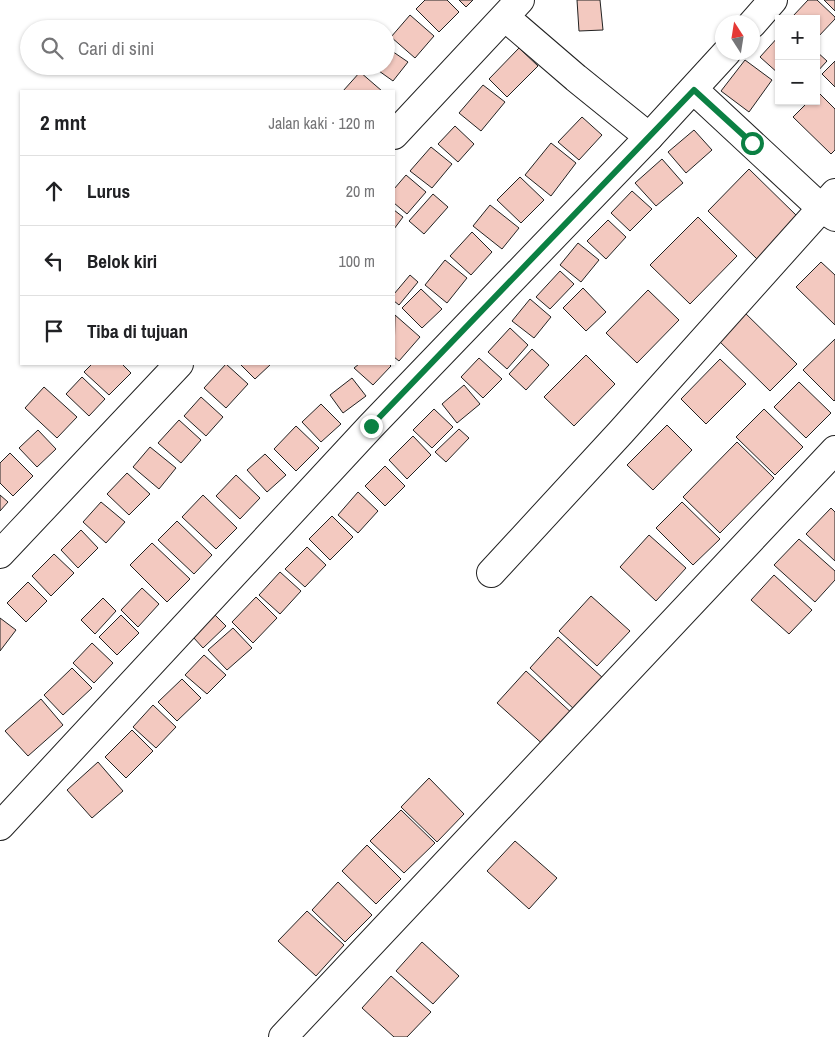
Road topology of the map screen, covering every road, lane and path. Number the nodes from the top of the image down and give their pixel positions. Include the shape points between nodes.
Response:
1 (513, 8) edge
2 (720, 60) edge
3 (694, 90) junction
4 (395, 134) edge
5 (649, 137) junction
6 (830, 206) edge
7 (178, 365) edge
8 (835, 450) edge
9 (0, 554) edge
10 (491, 574) dead end
11 (0, 826) edge
12 (283, 1037) edge

1 - 4 street
1 - 5 street via 576,78
2 - 3 street
3 - 5 street
3 - 6 street
5 - 11 street via 371,426
6 - 10 street
7 - 9 street
8 - 12 street

